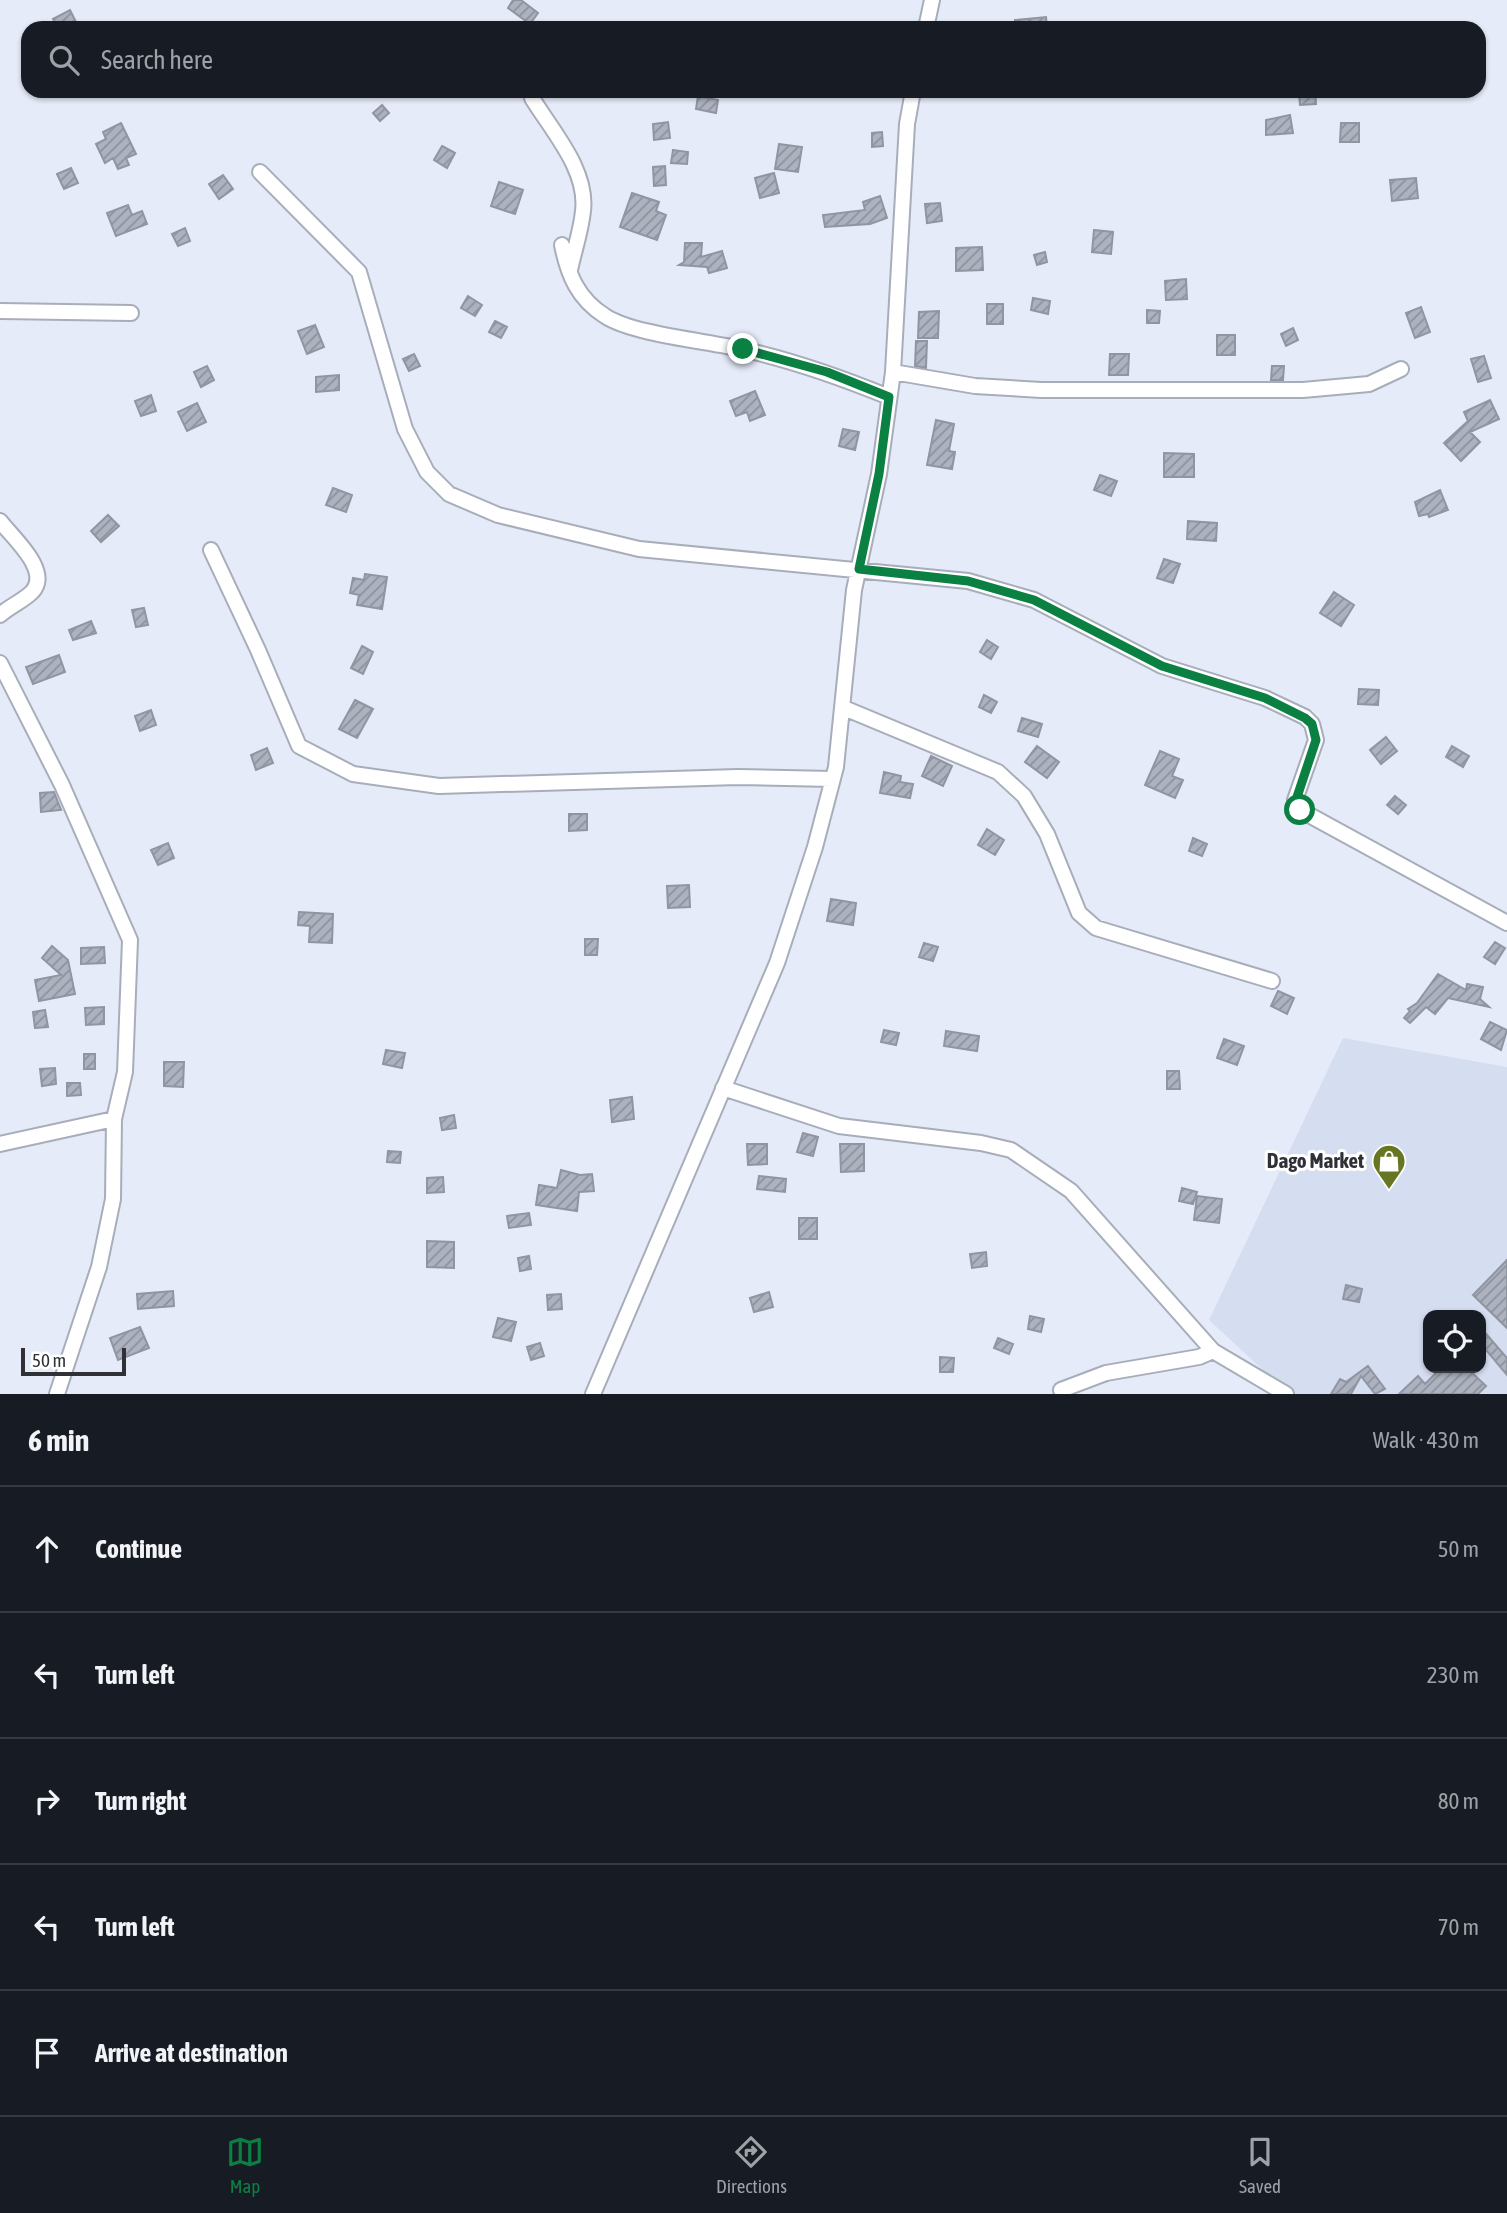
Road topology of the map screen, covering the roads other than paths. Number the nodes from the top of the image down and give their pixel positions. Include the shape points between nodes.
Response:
1 (932, 0) edge
2 (928, 21) edge
3 (532, 98) edge
4 (912, 98) edge
5 (260, 172) dead end
6 (562, 245) dead end
7 (569, 275) junction
8 (0, 310) edge
9 (131, 313) dead end
10 (1401, 369) dead end
11 (893, 373) junction
12 (889, 397) junction
13 (0, 521) edge
14 (211, 550) dead end
15 (859, 569) junction
16 (0, 615) edge
17 (0, 663) edge
18 (844, 708) junction
19 (832, 779) junction
20 (1507, 923) edge
21 (1272, 981) dead end
22 (723, 1088) junction
23 (114, 1119) junction
24 (0, 1144) edge
25 (1213, 1351) junction
26 (1060, 1390) dead end
27 (57, 1394) edge
28 (593, 1394) edge
29 (1286, 1394) edge

1 - 2 street
3 - 7 street via 582,185 583,210
4 - 11 street via 906,124
5 - 15 street via 359,272 405,429 426,472 449,494 498,515 639,550
6 - 7 street
7 - 12 street via 583,299 606,318 827,372
8 - 9 street
10 - 11 street via 1368,384 1303,390 1041,390 975,387
11 - 12 street
12 - 15 street
13 - 16 street via 34,565 38,583
14 - 19 street via 299,746 353,774 439,786 738,777
15 - 18 street via 845,659
15 - 20 street via 968,581 1034,600 1162,666 1265,698 1305,718 1312,724 1316,740 1296,800 1300,810
17 - 23 street via 62,785 130,940 125,1072
18 - 19 street
18 - 21 street via 998,772 1024,796 1047,834 1079,913 1096,928
19 - 22 street via 777,963
22 - 25 street via 839,1126 1010,1150 1071,1191
22 - 28 street
23 - 24 street
23 - 27 street via 110,1213 99,1267
25 - 26 street via 1107,1373
25 - 29 street

